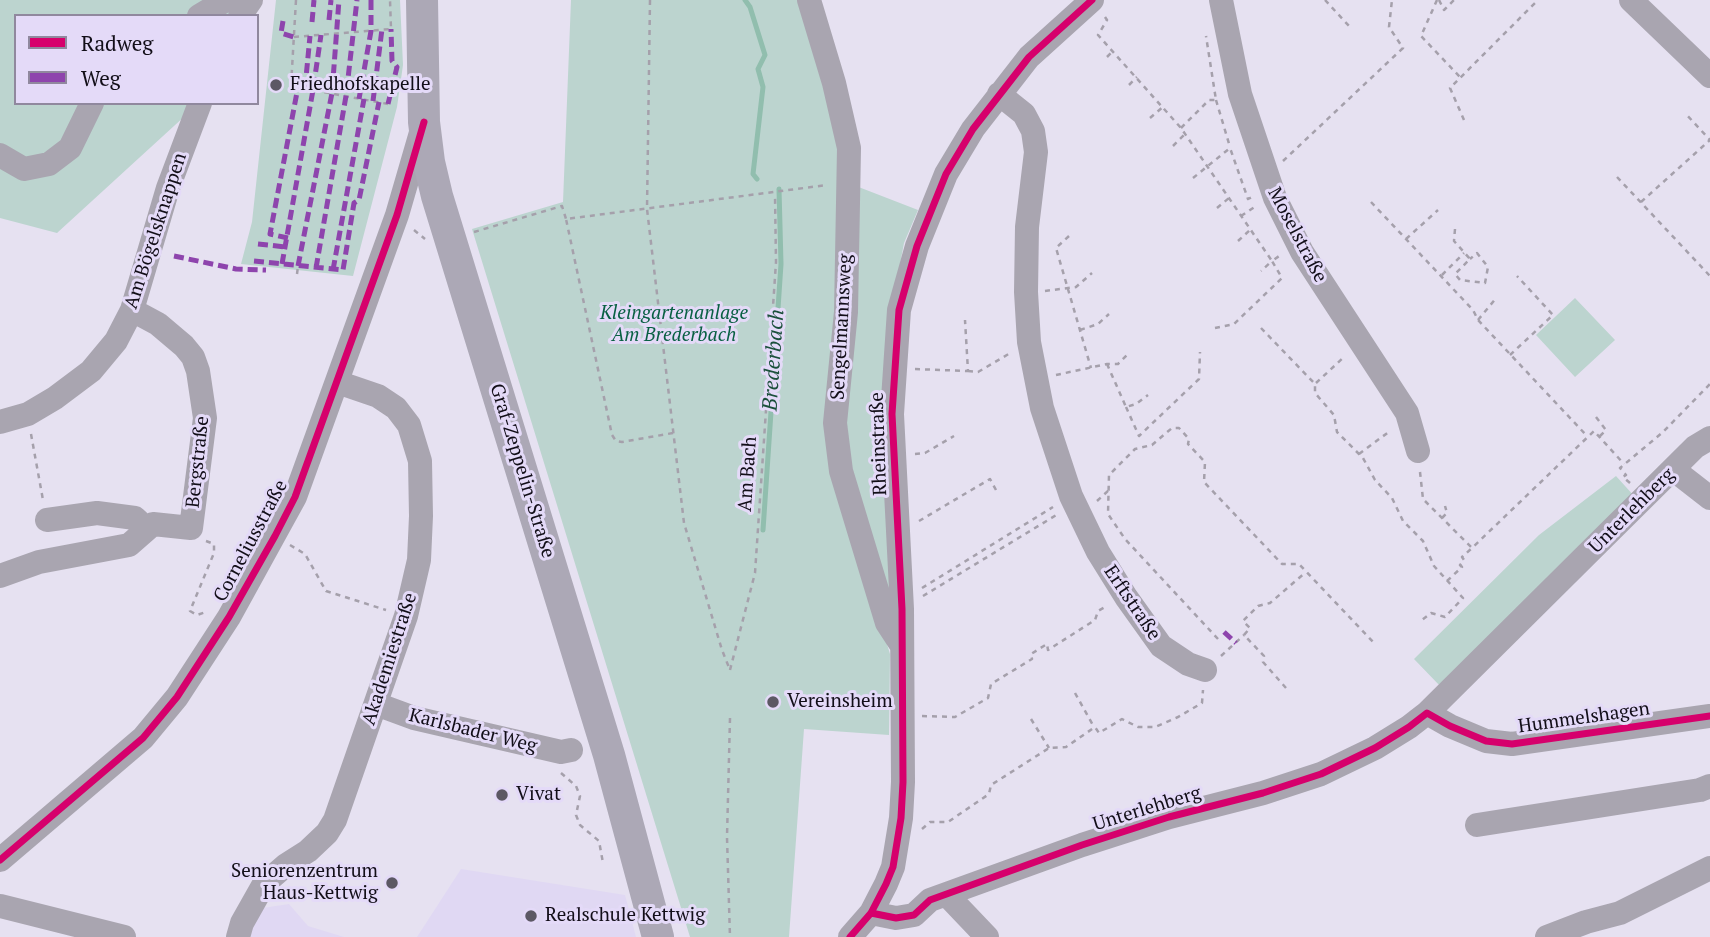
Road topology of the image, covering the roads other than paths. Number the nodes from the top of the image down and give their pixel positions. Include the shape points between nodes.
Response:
1 (226, 0) edge
2 (422, 0) edge
3 (809, 0) edge
4 (1631, 0) edge
5 (1222, 1) edge
6 (1096, 5) edge
7 (202, 14) edge
8 (1710, 76) edge
9 (999, 94) junction
10 (91, 105) edge
11 (199, 105) edge
12 (424, 122) junction
13 (0, 155) edge
14 (437, 196) junction
15 (397, 215) junction
16 (132, 310) junction
17 (337, 382) junction
18 (0, 422) edge
19 (1710, 438) edge
20 (1418, 451) road end
21 (1674, 470) junction
22 (1710, 498) edge
23 (47, 520) road end
24 (147, 529) junction
25 (0, 576) edge
26 (902, 647) junction
27 (1205, 670) road end
28 (376, 704) junction
29 (1427, 713) junction
30 (1710, 716) edge
31 (566, 751) road end
32 (1710, 786) edge
33 (1478, 825) dead end
34 (0, 860) edge
35 (1710, 868) edge
36 (886, 884) junction
37 (939, 898) junction
38 (0, 906) edge
39 (871, 913) junction
40 (124, 937) edge
41 (238, 937) edge
42 (658, 937) edge
43 (850, 937) edge
44 (987, 937) edge
45 (1547, 937) edge

1 - 7 street
2 - 12 main road, Graf-Zeppelin-Straße
3 - 26 street, Sengelmannsweg via 849,148 846,312 835,424 841,471 887,623
4 - 8 street
5 - 20 street, Moselstraße via 1265,191 1407,413
6 - 9 street, Rheinstraße via 1029,57
9 - 26 street, Rheinstraße via 946,173 917,246 899,310 892,414
9 - 27 street, Erftstraße via 1024,114 1033,131 1036,152 1027,227 1029,342 1042,408 1072,500 1098,552 1161,646
10 - 13 street via 70,148 49,164 24,169
11 - 16 street, Am Bögelsknappen via 168,188
12 - 14 main road, Graf-Zeppelin-Straße
12 - 15 street, Corneliusstraße
14 - 15 street
14 - 42 main road, Graf-Zeppelin-Straße via 609,755
15 - 17 street, Corneliusstraße
16 - 18 street, Am Bögelsknappen via 116,341 91,371 46,404
16 - 24 street, Bergstraße via 165,329 193,357 205,418 191,528 153,524
17 - 28 street, Akademiestraße via 378,396 396,408 409,425 420,461 419,560 406,616
17 - 34 street, Corneliusstraße via 295,497 229,617 177,697 143,738
19 - 21 street, Unterlehberg
21 - 22 street
21 - 29 street, Unterlehberg via 1636,492
23 - 24 street via 97,513 135,518
24 - 25 street, Bergstraße via 129,545 39,562
26 - 36 street, Rheinstraße via 904,782 898,841
28 - 31 street, Karlsbader Weg via 414,718
28 - 41 street, Akademiestraße via 335,820 308,851 264,884
29 - 30 street, Hummelshagen via 1486,741 1512,744
29 - 37 street, Unterlehberg via 1375,748 1321,774 1082,845
32 - 33 street
35 - 45 street via 1620,913
36 - 37 street via 911,897
36 - 39 street, Rheinstraße
37 - 39 street, Unterlehberg via 914,915 895,918
37 - 44 street
38 - 40 street
39 - 43 street, Rheinstraße

